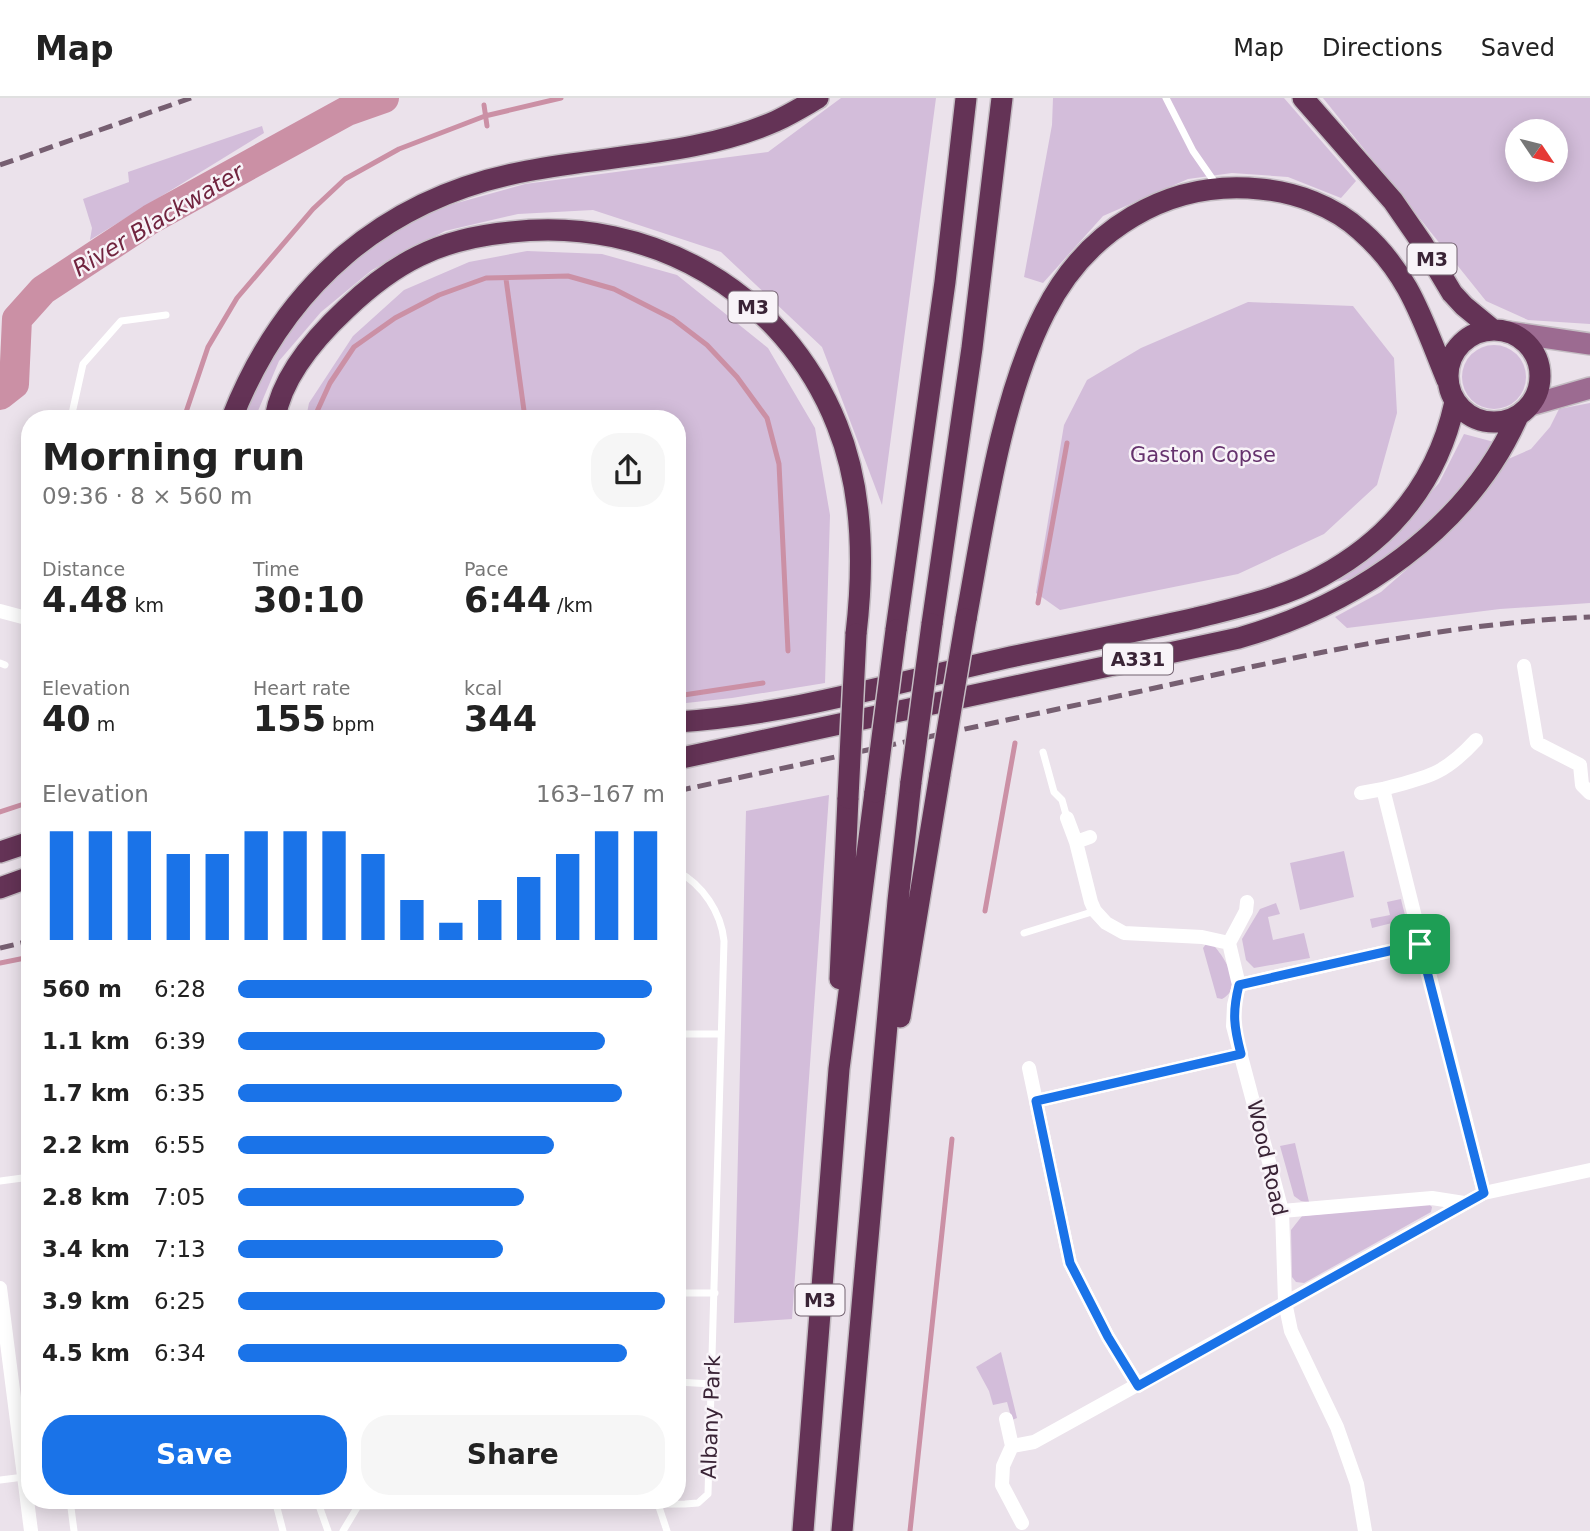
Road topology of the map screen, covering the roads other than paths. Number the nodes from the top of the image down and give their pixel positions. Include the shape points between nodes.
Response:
1 (818, 98) edge
2 (966, 98) edge
3 (1002, 98) edge
4 (1166, 98) edge
5 (1304, 98) edge
6 (1219, 188) junction
7 (166, 315) dead end
8 (1500, 331) junction
9 (1590, 344) edge
10 (1447, 380) junction
11 (1590, 388) edge
12 (1455, 402) junction
13 (73, 410) edge
14 (236, 410) edge
15 (278, 410) edge
16 (1524, 410) junction
17 (0, 611) edge
18 (21, 616) edge
19 (1524, 666) dead end
20 (686, 721) edge
21 (1476, 740) dead end
22 (1043, 752) dead end
23 (686, 757) edge
24 (1585, 764) edge
25 (1383, 789) junction
26 (1361, 793) dead end
27 (1590, 793) edge
28 (1067, 818) joint
29 (21, 845) edge
30 (0, 852) edge
31 (686, 877) edge
32 (21, 880) edge
33 (0, 888) edge
34 (1250, 896) dead end
35 (1095, 911) junction
36 (1024, 933) dead end
37 (1229, 943) junction
38 (1420, 944) junction
39 (1239, 985) junction
40 (686, 1034) edge
41 (720, 1034) junction
42 (1241, 1054) junction
43 (1029, 1068) dead end
44 (839, 1069) junction
45 (1036, 1101) junction
46 (874, 1167) junction
47 (1590, 1170) edge
48 (21, 1178) edge
49 (0, 1181) edge
50 (1484, 1193) junction
51 (1464, 1202) junction
52 (1282, 1211) junction
53 (0, 1288) edge
54 (686, 1293) edge
55 (715, 1293) junction
56 (1285, 1302) junction
57 (6, 1374) edge
58 (686, 1383) edge
59 (712, 1384) junction
60 (1138, 1386) junction
61 (1006, 1419) dead end
62 (21, 1422) edge
63 (1012, 1446) junction
64 (21, 1477) edge
65 (0, 1480) edge
66 (686, 1504) edge
67 (29, 1509) edge
68 (71, 1509) edge
69 (277, 1509) edge
70 (320, 1509) edge
71 (356, 1509) edge
72 (660, 1509) edge
73 (1024, 1527) edge
74 (31, 1531) edge
75 (74, 1531) edge
76 (283, 1531) edge
77 (328, 1531) edge
78 (343, 1531) edge
79 (667, 1531) edge
80 (803, 1531) edge
81 (842, 1531) edge
82 (1365, 1531) edge

1 - 14 highway via 775,121 729,136 492,178 406,213 336,262 304,294 257,362
2 - 44 highway, M3, bridge
3 - 46 highway, M3, bridge via 911,782
4 - 6 lane via 1193,151
5 - 8 highway, M3 via 1393,201 1452,293
6 - 10 highway, M3 via 1287,193 1320,205 1359,229 1411,291
6 - 46 highway, M3, bridge via 1163,200 1129,218 1088,251 1055,295 1031,345 996,460
7 - 13 lane via 121,321 83,365
8 - 9 main road
8 - 10 highway via 1480,332 1459,345
8 - 16 highway via 1520,338 1537,358 1540,384
10 - 12 highway
11 - 16 main road
12 - 16 highway via 1484,422 1507,421
12 - 20 highway, A331 via 1441,452 1407,508 1355,555 1305,584 1241,607 1167,624 809,703
15 - 44 highway, M3, bridge via 298,366 360,295 419,256 495,233 559,229 612,234 667,252 727,285 794,350 837,425 858,517
16 - 23 highway, A331 via 1494,459 1427,536 1361,587 1306,615 1229,640
17 - 18 street
19 - 24 street via 1536,743
21 - 25 street via 1457,761 1435,774
22 - 28 lane
24 - 27 street via 1582,785
25 - 26 street
25 - 38 street
28 - 35 street via 1083,839
29 - 30 highway
31 - 41 lane, Albany Park via 705,894 722,927
32 - 33 highway
34 - 37 street
35 - 36 lane
35 - 37 street via 1124,933
37 - 39 street, Wood Road
38 - 39 street
38 - 50 street
39 - 42 street, Wood Road via 1234,1026
40 - 41 lane
41 - 55 lane, Albany Park
42 - 45 street
42 - 52 street, Wood Road
43 - 45 street
44 - 80 highway, M3
45 - 60 street via 1070,1263
46 - 81 highway, M3
47 - 50 street
48 - 49 lane
50 - 51 street
51 - 52 street via 1432,1198
51 - 56 street
52 - 56 street, Wood Road
53 - 57 street
54 - 55 lane
55 - 59 lane, Albany Park
56 - 60 street
56 - 82 street, Wood Road via 1292,1331 1337,1427 1357,1484
57 - 62 street
58 - 59 lane
59 - 66 lane, Albany Park via 708,1494 696,1504
60 - 63 street via 1030,1443
61 - 63 street
63 - 73 street via 1003,1466 1002,1485
64 - 65 lane
67 - 74 street
68 - 75 lane
69 - 76 lane
70 - 77 lane
71 - 78 lane
72 - 79 lane

